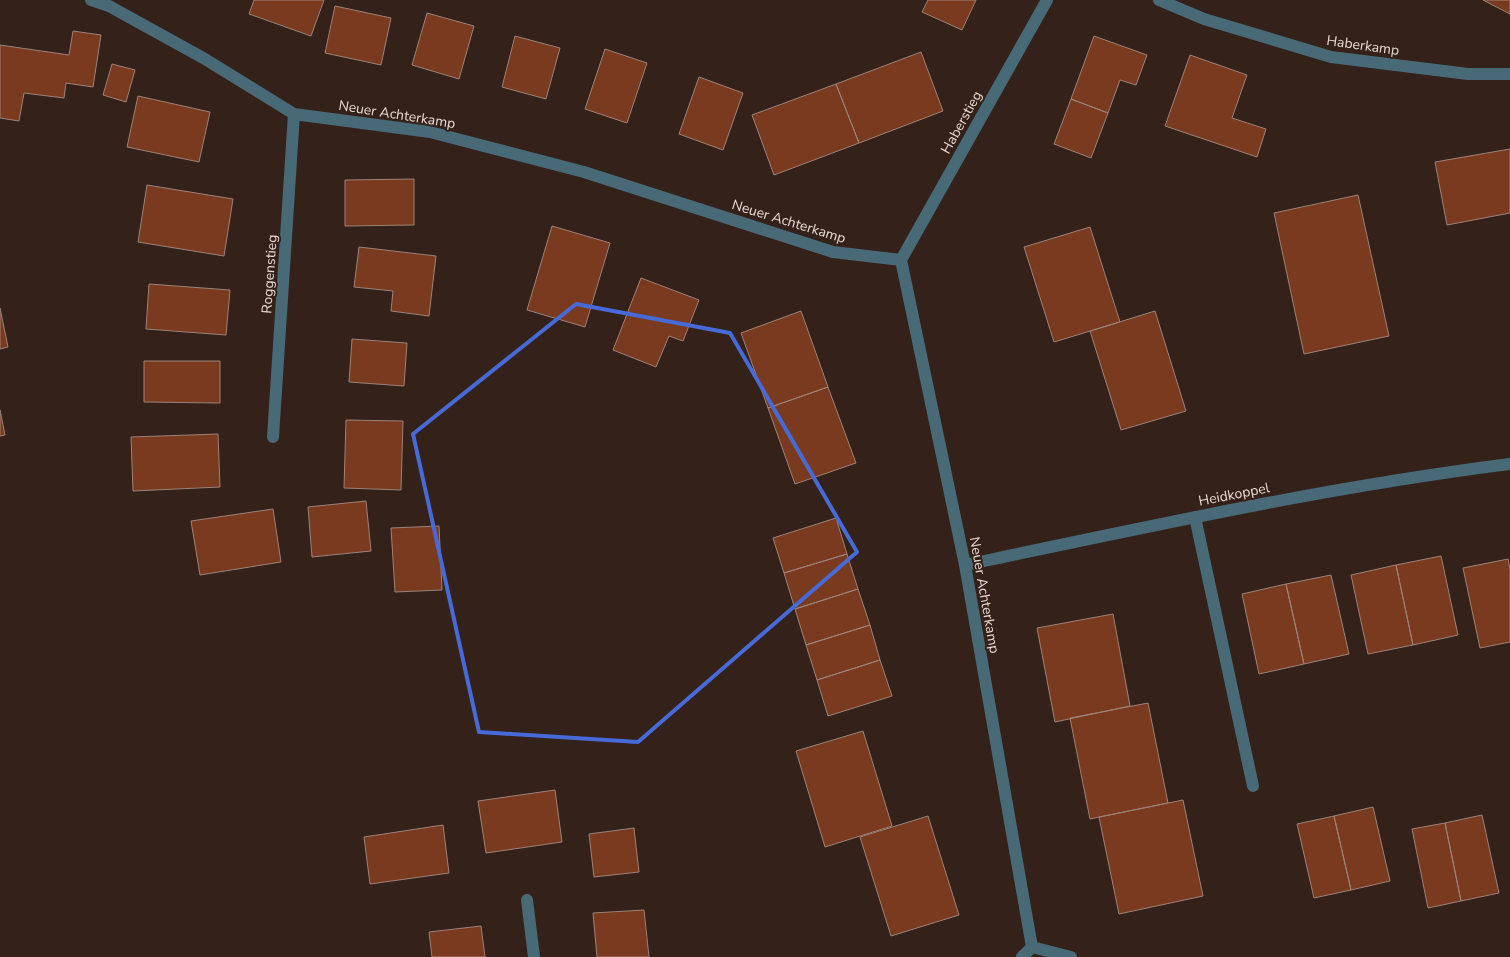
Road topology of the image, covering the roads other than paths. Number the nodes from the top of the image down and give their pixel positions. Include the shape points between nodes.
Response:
1 (91, 0) edge
2 (1047, 0) edge
3 (1160, 0) edge
4 (1510, 74) edge
5 (294, 114) junction
6 (901, 260) junction
7 (273, 437) dead end
8 (1510, 464) edge
9 (1195, 517) junction
10 (965, 565) junction
11 (1253, 786) dead end
12 (527, 900) dead end
13 (1032, 947) junction
14 (534, 957) edge
15 (1022, 957) edge
16 (1071, 957) edge

1 - 5 street, Neuer Achterkamp via 109,6 206,59
2 - 6 street, Haberstieg
3 - 4 street, Haberkamp via 1204,19 1331,58 1468,74
5 - 6 street, Neuer Achterkamp via 430,132 584,172 833,252
5 - 7 street, Roggenstieg
6 - 10 street, Neuer Achterkamp
8 - 9 street, Heidkoppel via 1429,474
9 - 10 street, Heidkoppel
9 - 11 street
10 - 13 street, Neuer Achterkamp
12 - 14 street
13 - 15 street
13 - 16 street

